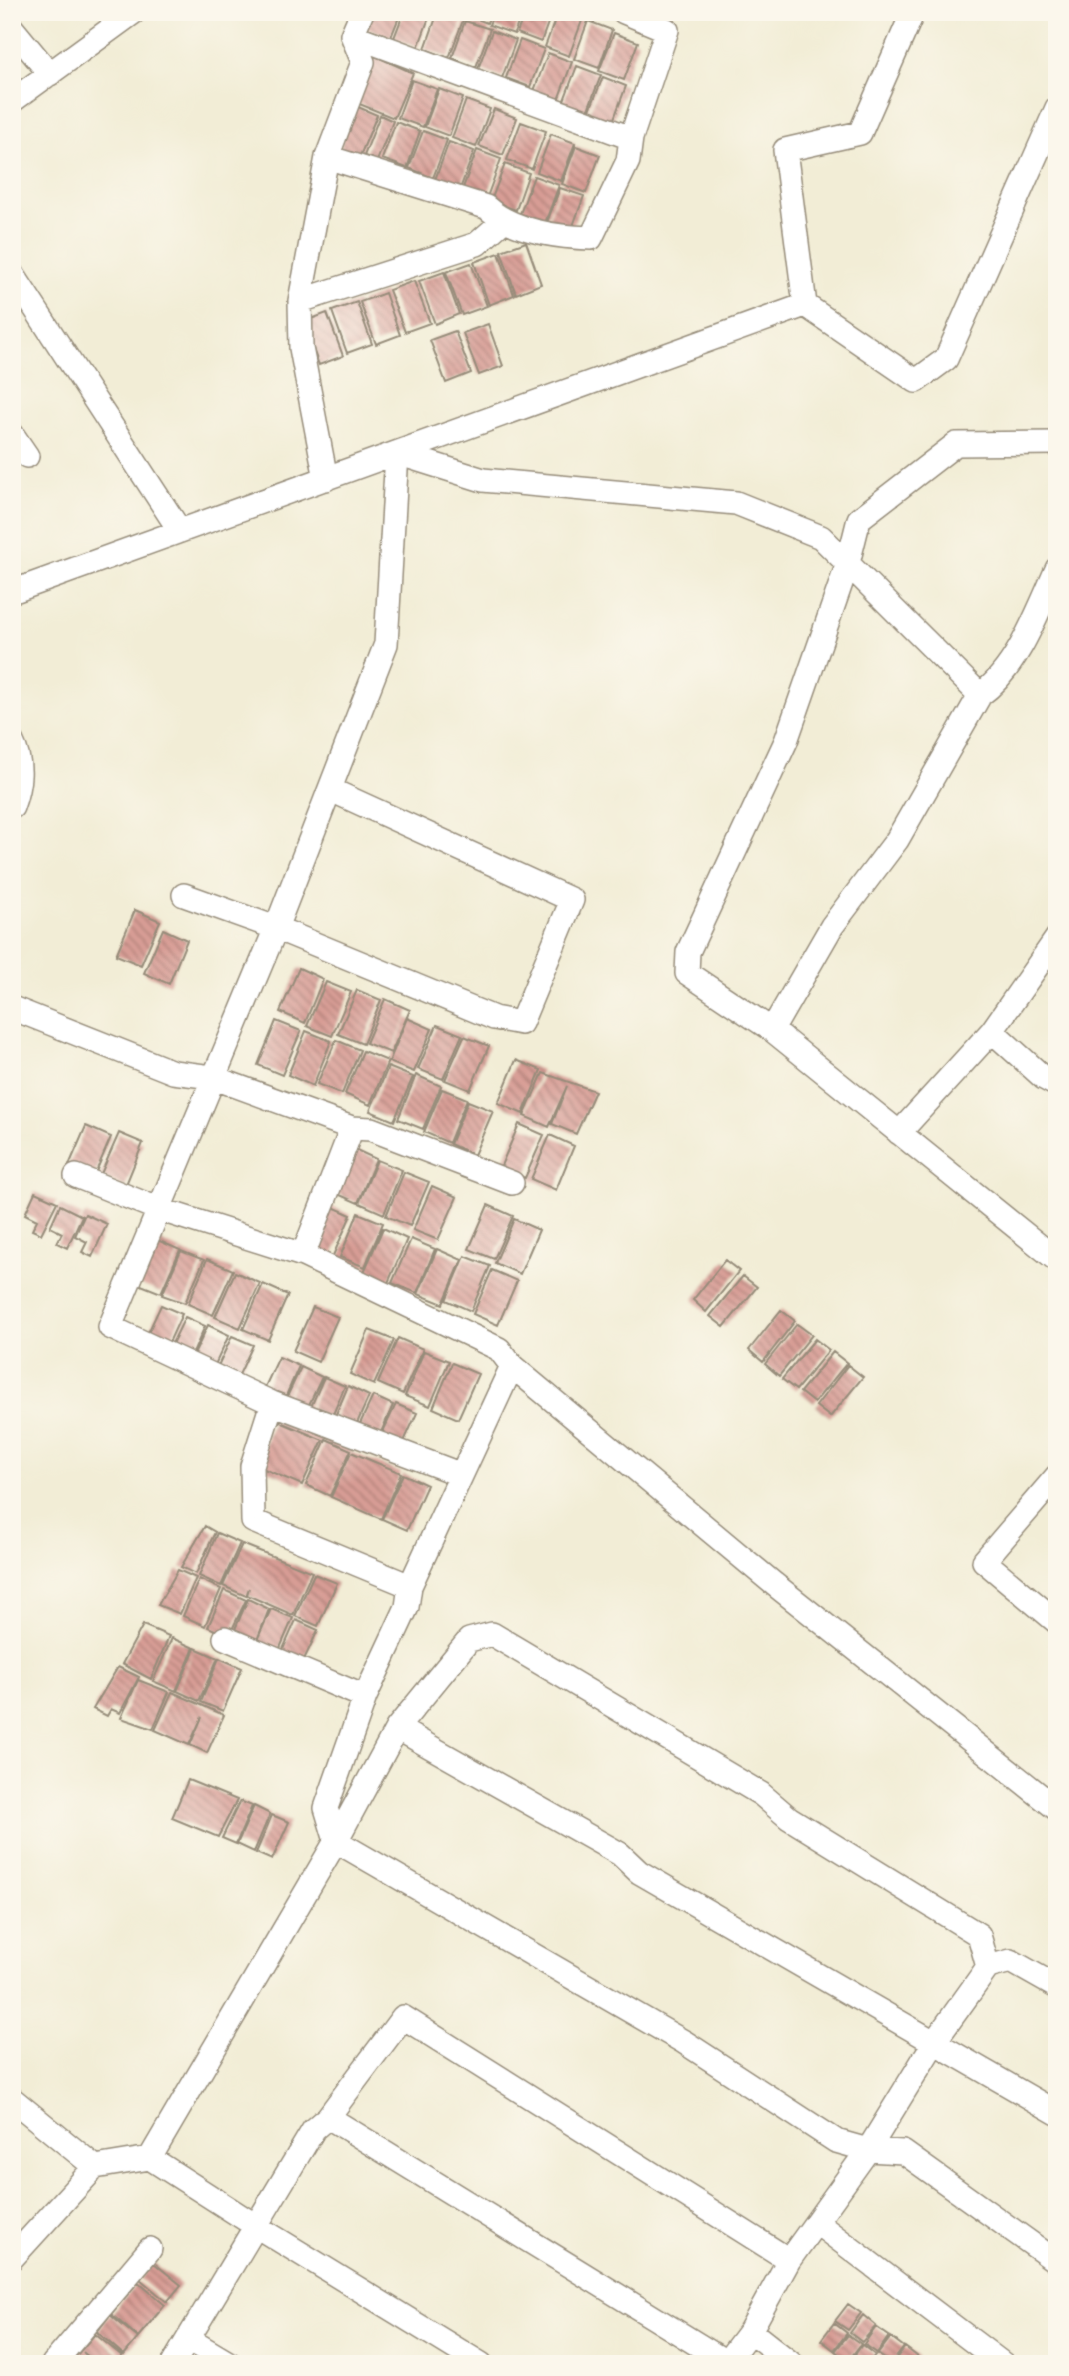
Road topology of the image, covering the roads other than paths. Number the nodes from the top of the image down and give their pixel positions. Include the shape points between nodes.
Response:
1 (134, 12) edge
2 (362, 12) edge
3 (624, 12) edge
4 (913, 12) edge
5 (12, 28) edge
6 (352, 35) junction
7 (50, 74) junction
8 (12, 101) edge
9 (1057, 108) edge
10 (631, 138) junction
11 (327, 157) junction
12 (502, 222) junction
13 (12, 273) edge
14 (300, 300) junction
15 (805, 305) junction
16 (12, 434) edge
17 (1057, 443) edge
18 (397, 453) junction
19 (27, 456) dead end
20 (326, 478) junction
21 (180, 531) junction
22 (848, 563) junction
23 (1057, 569) edge
24 (14, 593) edge
25 (980, 695) junction
26 (12, 743) edge
27 (331, 790) junction
28 (12, 807) edge
29 (184, 895) dead end
30 (276, 928) junction
31 (1057, 938) edge
32 (12, 1008) edge
33 (772, 1030) junction
34 (992, 1031) junction
35 (212, 1077) junction
36 (1057, 1086) edge
37 (352, 1128) junction
38 (899, 1133) junction
39 (76, 1176) dead end
40 (512, 1183) dead end
41 (158, 1209) junction
42 (303, 1255) junction
43 (1057, 1260) edge
44 (512, 1366) junction
45 (272, 1403) junction
46 (460, 1474) junction
47 (1057, 1476) edge
48 (410, 1586) junction
49 (1057, 1622) edge
50 (225, 1638) dead end
51 (365, 1697) junction
52 (397, 1728) junction
53 (1057, 1809) edge
54 (336, 1841) junction
55 (988, 1967) junction
56 (1057, 1987) edge
57 (936, 2040) junction
58 (12, 2099) edge
59 (1057, 2113) edge
60 (328, 2117) junction
61 (868, 2150) junction
62 (150, 2158) junction
63 (95, 2166) junction
64 (817, 2223) junction
65 (256, 2227) junction
66 (150, 2249) dead end
67 (12, 2258) edge
68 (789, 2260) junction
69 (1057, 2262) edge
70 (750, 2331) junction
71 (188, 2339) junction
72 (725, 2363) edge
73 (52, 2364) edge
74 (173, 2364) edge
75 (230, 2364) edge
76 (481, 2364) edge
77 (792, 2364) edge
78 (1003, 2364) edge

1 - 7 street
2 - 6 street
3 - 10 street via 667,30
4 - 15 street via 860,133 785,150
5 - 7 street
6 - 10 street
6 - 11 street via 363,62
7 - 8 street
9 - 15 street via 946,359 916,381
10 - 12 street via 628,161 591,238 564,238
11 - 12 street via 486,207
11 - 14 street
12 - 14 street via 477,244
13 - 21 street
14 - 20 street via 301,348
15 - 18 street
16 - 19 street
17 - 22 street via 956,444 859,519
18 - 20 street
18 - 22 street via 483,480 736,503 821,537
18 - 27 street via 386,644
20 - 21 street
21 - 24 street
22 - 25 street
22 - 33 street via 786,741 688,951 687,973
23 - 25 street via 1038,613 997,683
25 - 33 street via 897,840 832,926
26 - 28 street via 20,759
27 - 30 street
27 - 30 street via 572,900 521,1023 494,1018
29 - 30 street
30 - 35 street
31 - 34 street
32 - 35 street via 173,1072
33 - 38 street
34 - 36 street
34 - 38 street
35 - 37 street
35 - 41 street
37 - 40 street via 371,1129
37 - 42 street
38 - 43 street
39 - 41 street
41 - 42 street
41 - 45 street via 110,1326
42 - 44 street via 499,1349
44 - 46 street
44 - 53 street via 774,1584
45 - 46 street
45 - 48 street via 253,1466 253,1521
46 - 48 street
47 - 49 street via 984,1561
48 - 51 street via 407,1607
50 - 51 street
51 - 54 street via 326,1808
52 - 54 street
52 - 55 street via 469,1640 492,1634 761,1794 789,1818 979,1935
52 - 57 street
54 - 61 street via 684,2042 836,2141
54 - 62 street
55 - 56 street via 1011,1961
55 - 57 street
57 - 59 street
57 - 61 street
58 - 63 street
60 - 65 street via 314,2129
60 - 68 street via 403,2017
60 - 72 street
61 - 64 street
61 - 69 street via 903,2152
62 - 63 street
62 - 65 street
63 - 67 street
64 - 68 street
64 - 78 street
65 - 71 street
65 - 76 street
66 - 73 street
68 - 70 street
70 - 72 street
70 - 77 street
71 - 74 street
71 - 75 street

